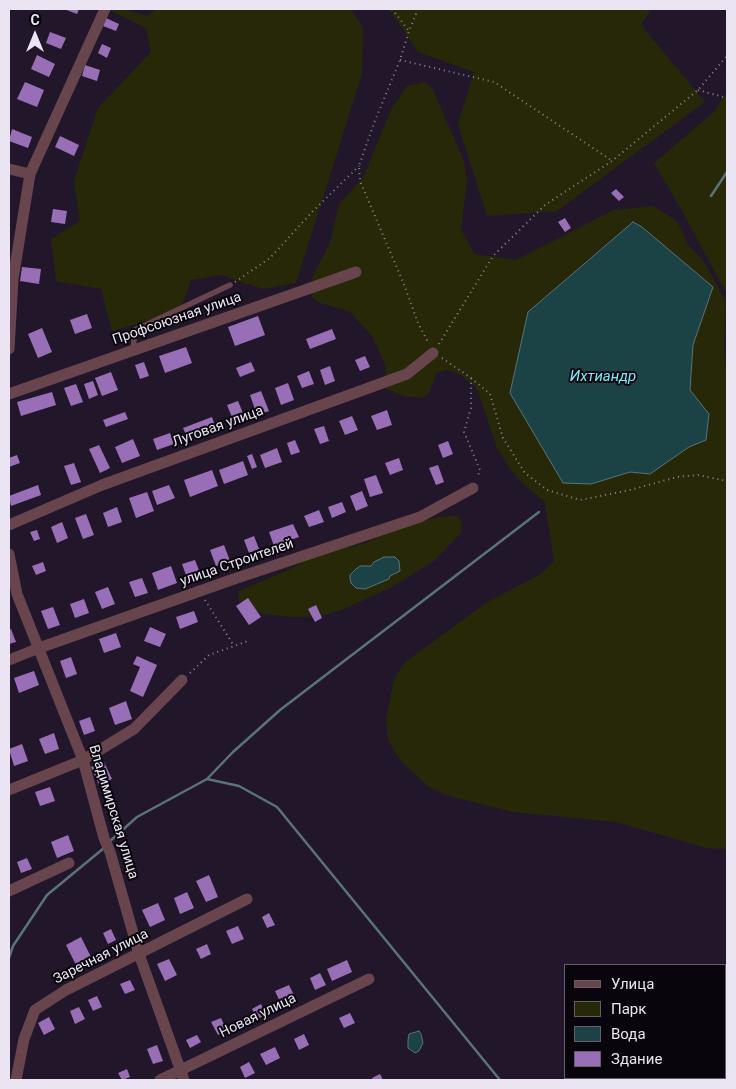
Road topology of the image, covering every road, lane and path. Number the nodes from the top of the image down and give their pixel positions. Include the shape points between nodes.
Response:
1 (105, 9) edge
2 (392, 9) edge
3 (418, 9) edge
4 (408, 30) junction
5 (727, 56) edge
6 (400, 60) junction
7 (698, 90) junction
8 (727, 98) edge
9 (612, 161) junction
10 (359, 166) junction
11 (9, 169) edge
12 (30, 174) junction
13 (356, 272) dead end
14 (11, 278) edge
15 (230, 285) joint
16 (9, 349) edge
17 (133, 350) junction
18 (433, 353) junction
19 (471, 378) junction
20 (9, 394) edge
21 (727, 481) edge
22 (473, 488) joint
23 (9, 525) edge
24 (9, 554) edge
25 (200, 591) junction
26 (248, 641) dead end
27 (234, 646) junction
28 (39, 648) junction
29 (9, 660) edge
30 (182, 680) joint
31 (83, 760) junction
32 (9, 790) edge
33 (69, 863) dead end
34 (9, 891) edge
35 (247, 899) dead end
36 (139, 954) junction
37 (369, 979) dead end
38 (181, 1075) edge
39 (16, 1080) edge
40 (160, 1080) edge

1 - 12 street
2 - 4 path
3 - 4 path
4 - 6 path
5 - 7 path
6 - 9 path via 494,82
6 - 10 path
7 - 8 path
7 - 9 path
9 - 18 path via 545,206 494,256
10 - 15 path via 270,258
10 - 18 path via 360,181
11 - 12 street
12 - 14 street
13 - 17 street, Профсоюзная улица
14 - 16 street
15 - 17 lane via 135,330
17 - 20 street, Профсоюзная улица
18 - 19 path
18 - 23 street, Луговая улица via 408,374 102,485
19 - 21 path via 490,394 504,438 525,473 547,490 580,500 677,476 698,475
19 - 22 path via 471,408 464,432 480,470
22 - 25 street, улица Строителей via 420,517
24 - 28 street, Владимирская улица via 17,594
25 - 27 path
25 - 28 street, улица Строителей
26 - 27 path
27 - 30 path via 209,655
28 - 29 street, улица Строителей
28 - 31 street, Владимирская улица
30 - 31 street via 134,729
31 - 32 street
31 - 36 street, Владимирская улица
33 - 34 street
35 - 36 street, Заречная улица
36 - 38 street, Владимирская улица
36 - 39 street, Заречная улица via 66,990 35,1010 24,1039
37 - 38 street, Новая улица
38 - 40 street, Новая улица

